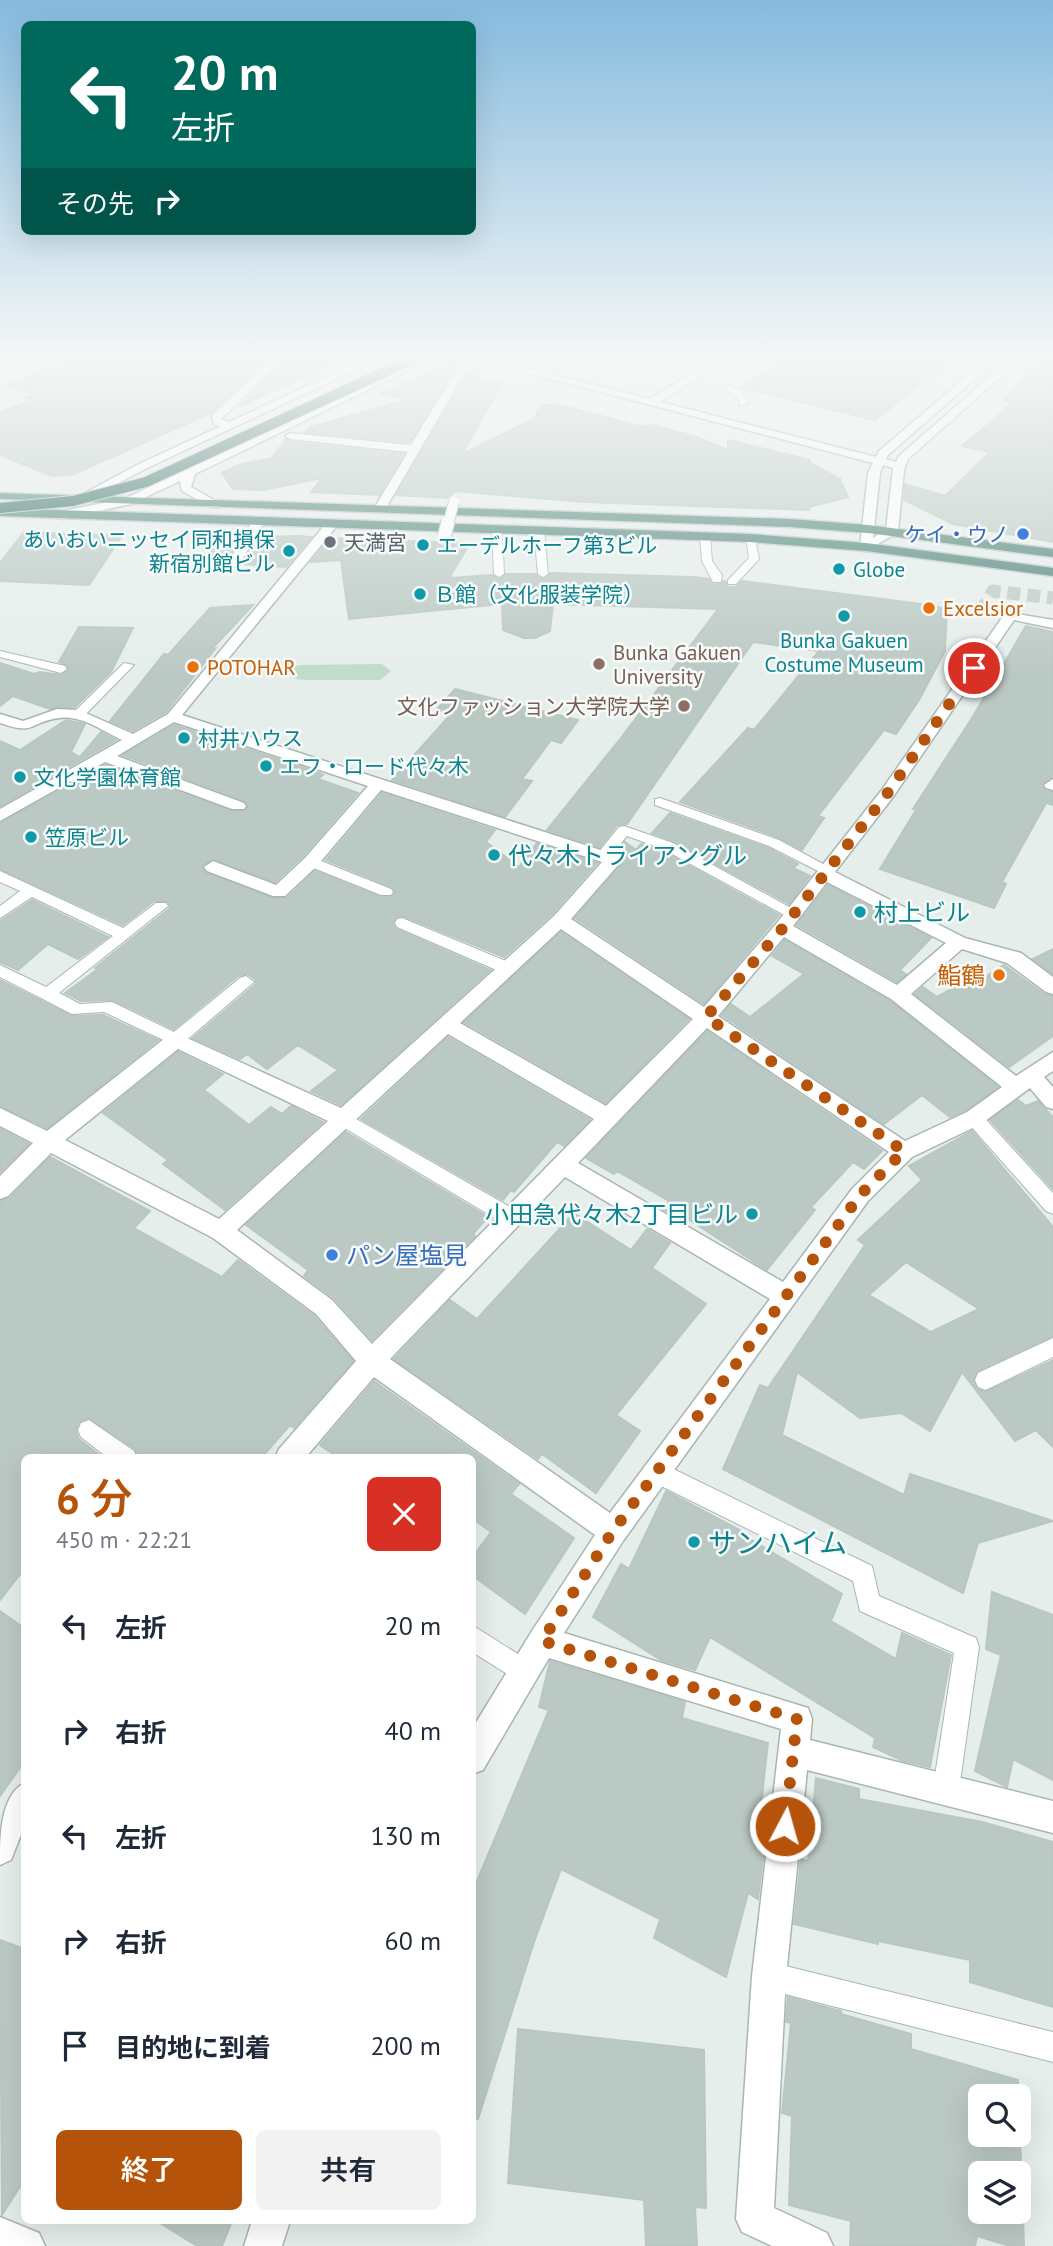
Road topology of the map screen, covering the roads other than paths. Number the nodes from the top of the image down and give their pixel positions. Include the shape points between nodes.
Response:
1 (151, 464) edge
2 (162, 464) edge
3 (185, 464) edge
4 (210, 464) edge
5 (406, 464) edge
6 (877, 464) edge
7 (890, 464) edge
8 (899, 466) joint
9 (189, 474) junction
10 (0, 497) edge
11 (77, 500) junction
12 (127, 502) junction
13 (453, 502) dead end
14 (215, 505) junction
15 (0, 510) edge
16 (379, 510) junction
17 (62, 515) junction
18 (258, 522) junction
19 (332, 524) junction
20 (497, 529) junction
21 (868, 529) junction
22 (538, 530) junction
23 (892, 532) junction
24 (705, 536) junction
25 (444, 537) dead end
26 (750, 538) junction
27 (866, 547) junction
28 (1053, 553) edge
29 (234, 563) dead end
30 (1053, 572) edge
31 (543, 574) dead end
32 (499, 575) dead end
33 (718, 580) dead end
34 (732, 582) dead end
35 (1053, 624) edge
36 (0, 654) edge
37 (128, 665) dead end
38 (61, 668) dead end
39 (79, 715) junction
40 (173, 717) junction
41 (0, 718) edge
42 (132, 739) junction
43 (103, 756) junction
44 (379, 783) junction
45 (660, 802) dead end
46 (238, 806) dead end
47 (0, 816) edge
48 (603, 856) junction
49 (311, 862) junction
50 (213, 867) dead end
51 (825, 872) junction
52 (0, 876) edge
53 (30, 891) junction
54 (386, 892) dead end
55 (161, 906) dead end
56 (0, 913) edge
57 (560, 920) junction
58 (788, 921) junction
59 (402, 923) dead end
60 (124, 935) junction
61 (959, 942) junction
62 (507, 968) junction
63 (0, 970) edge
64 (247, 982) dead end
65 (1053, 987) edge
66 (47, 994) junction
67 (898, 994) junction
68 (706, 1017) junction
69 (446, 1024) junction
70 (176, 1040) junction
71 (1053, 1060) edge
72 (1024, 1082) junction
73 (1053, 1101) edge
74 (0, 1116) edge
75 (608, 1117) junction
76 (974, 1118) junction
77 (344, 1119) junction
78 (49, 1140) junction
79 (904, 1151) junction
80 (562, 1164) junction
81 (0, 1190) edge
82 (1053, 1206) edge
83 (510, 1217) junction
84 (221, 1231) junction
85 (786, 1296) junction
86 (1053, 1347) edge
87 (372, 1361) junction
88 (985, 1380) dead end
89 (89, 1430) dead end
90 (121, 1454) edge
91 (291, 1454) edge
92 (657, 1472) junction
93 (613, 1531) junction
94 (476, 1640) edge
95 (542, 1641) junction
96 (523, 1672) junction
97 (793, 1751) junction
98 (476, 1752) edge
99 (946, 1788) junction
100 (12, 1807) edge
101 (1053, 1817) edge
102 (0, 1849) edge
103 (769, 1976) junction
104 (1053, 2046) edge
105 (270, 2224) edge
106 (0, 2236) edge
107 (26, 2246) edge
108 (263, 2246) edge
109 (814, 2246) edge

1 - 11 street
2 - 10 highway via 82,488
3 - 15 highway, bridge via 146,482 73,501
4 - 9 street
5 - 16 street
6 - 21 street
7 - 8 street
8 - 23 street
9 - 12 street
9 - 14 street via 186,489
10 - 11 highway
11 - 12 highway
11 - 17 street
12 - 14 highway
12 - 17 street
13 - 25 street, bridge
14 - 16 highway
15 - 17 highway
16 - 21 highway
17 - 18 highway
18 - 19 highway
18 - 29 street
19 - 20 highway
19 - 40 street
20 - 22 highway
20 - 32 lane
21 - 23 highway
21 - 27 street
22 - 24 highway
22 - 31 lane
23 - 27 street
23 - 28 highway
24 - 26 highway
24 - 33 lane via 707,561
26 - 27 highway
26 - 34 lane via 754,559
27 - 30 highway
35 - 51 street via 1011,615 887,794
36 - 38 lane
37 - 39 lane
39 - 41 street via 57,713 23,726
39 - 42 street
40 - 42 street
40 - 44 street
42 - 43 street
43 - 46 street
43 - 47 street
44 - 48 street
44 - 49 street
45 - 51 lane via 774,843
48 - 57 street via 613,860
48 - 58 lane via 624,830 668,846
49 - 50 street via 279,892
49 - 54 lane
51 - 58 street
51 - 61 street
52 - 53 lane
53 - 56 lane
53 - 60 lane
55 - 60 lane
57 - 62 street
57 - 68 street
58 - 67 street
58 - 68 street
59 - 62 lane
60 - 66 lane
61 - 65 street via 1014,958
61 - 67 street
62 - 69 street
63 - 66 lane
64 - 70 lane
66 - 70 lane via 78,1010 106,1006
67 - 72 street
68 - 75 street
68 - 79 street
69 - 75 street
69 - 77 street
70 - 77 street
70 - 78 street
71 - 72 street
72 - 73 street
72 - 76 street
74 - 78 street
75 - 80 street
76 - 79 street
76 - 82 lane
77 - 83 lane
77 - 84 street
78 - 81 street
78 - 84 street
79 - 85 street via 860,1195
80 - 83 street
80 - 85 street
83 - 87 street
84 - 87 street via 324,1307
85 - 92 street
86 - 88 lane
87 - 91 street
87 - 93 street
89 - 90 lane
92 - 93 street
92 - 99 lane via 864,1574 868,1603 967,1647
93 - 95 street
94 - 96 lane
95 - 96 street
95 - 97 street via 797,1719
96 - 98 street
97 - 99 street
97 - 103 street
99 - 101 street
100 - 102 street
103 - 104 lane
103 - 109 street via 755,2219
105 - 108 street
106 - 107 street

